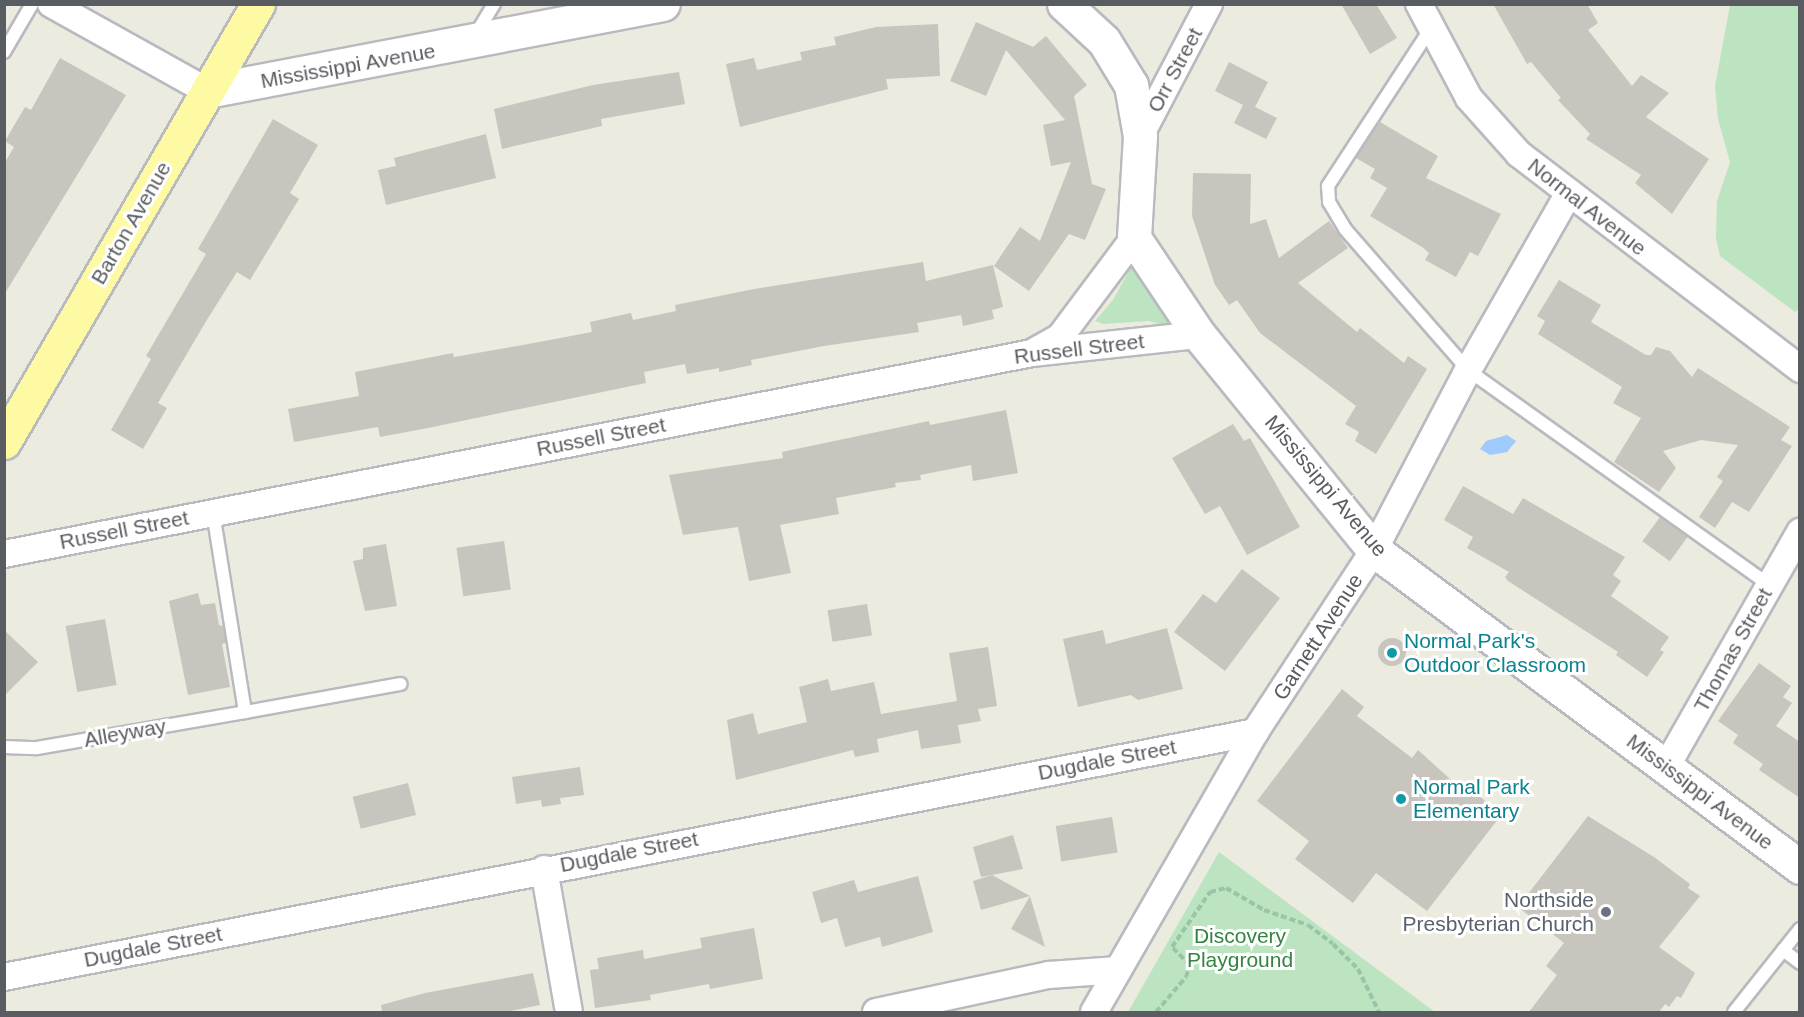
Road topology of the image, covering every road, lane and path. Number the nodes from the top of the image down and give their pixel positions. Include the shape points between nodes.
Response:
1 (32, 4) edge
2 (51, 4) edge
3 (258, 4) edge
4 (494, 4) edge
5 (663, 4) edge
6 (1064, 4) edge
7 (1209, 4) edge
8 (1419, 4) edge
9 (1431, 28) junction
10 (471, 43) junction
11 (4, 52) edge
12 (207, 92) junction
13 (1140, 136) junction
14 (1569, 193) junction
15 (1134, 238) junction
16 (1200, 335) junction
17 (1032, 353) junction
18 (1468, 369) junction
19 (1800, 369) edge
20 (4, 442) edge
21 (213, 513) junction
22 (1800, 532) edge
23 (1374, 550) junction
24 (4, 554) edge
25 (1769, 585) junction
26 (400, 684) dead end
27 (245, 712) junction
28 (1255, 732) junction
29 (4, 747) edge
30 (1666, 767) junction
31 (1800, 867) edge
32 (544, 868) junction
33 (1800, 928) edge
34 (1783, 950) junction
35 (1800, 963) edge
36 (1118, 970) junction
37 (4, 977) edge
38 (1739, 1011) edge
39 (569, 1012) edge
40 (876, 1012) edge
41 (1094, 1012) edge
42 (1156, 1012) edge
43 (1379, 1012) edge

1 - 11 lane
2 - 12 street
3 - 12 main road, Barton Avenue
4 - 10 lane
5 - 10 street, Mississippi Avenue
6 - 13 street via 1104,41 1131,85
7 - 13 street, Orr Street
8 - 9 street, Normal Avenue
9 - 14 street, Normal Avenue via 1469,98 1519,154
9 - 18 lane via 1328,186 1329,202 1345,228
10 - 12 street, Mississippi Avenue
12 - 20 main road, Barton Avenue
13 - 15 street
14 - 18 street, Garnett Avenue
14 - 19 street, Normal Avenue
15 - 16 street, Mississippi Avenue
15 - 17 street via 1060,337
16 - 17 street, Russell Street
16 - 23 street, Mississippi Avenue
17 - 21 street, Russell Street
18 - 23 street, Garnett Avenue
18 - 25 lane
21 - 24 street, Russell Street
21 - 27 lane
22 - 25 street, Thomas Street
23 - 28 street, Garnett Avenue
23 - 30 street, Mississippi Avenue
25 - 30 street, Thomas Street
26 - 27 lane, Alleyway
27 - 29 lane, Alleyway via 37,748
28 - 32 street, Dugdale Street
28 - 36 street, Garnett Avenue
30 - 31 street, Mississippi Avenue
32 - 37 street, Dugdale Street
32 - 39 street
33 - 34 lane
34 - 35 lane
34 - 38 lane
36 - 40 street via 1048,975
36 - 41 street, Garnett Avenue
42 - 43 path via 1186,976 1190,965 1172,947 1210,892 1226,888 1239,892 1264,910 1308,926 1333,944 1358,969

